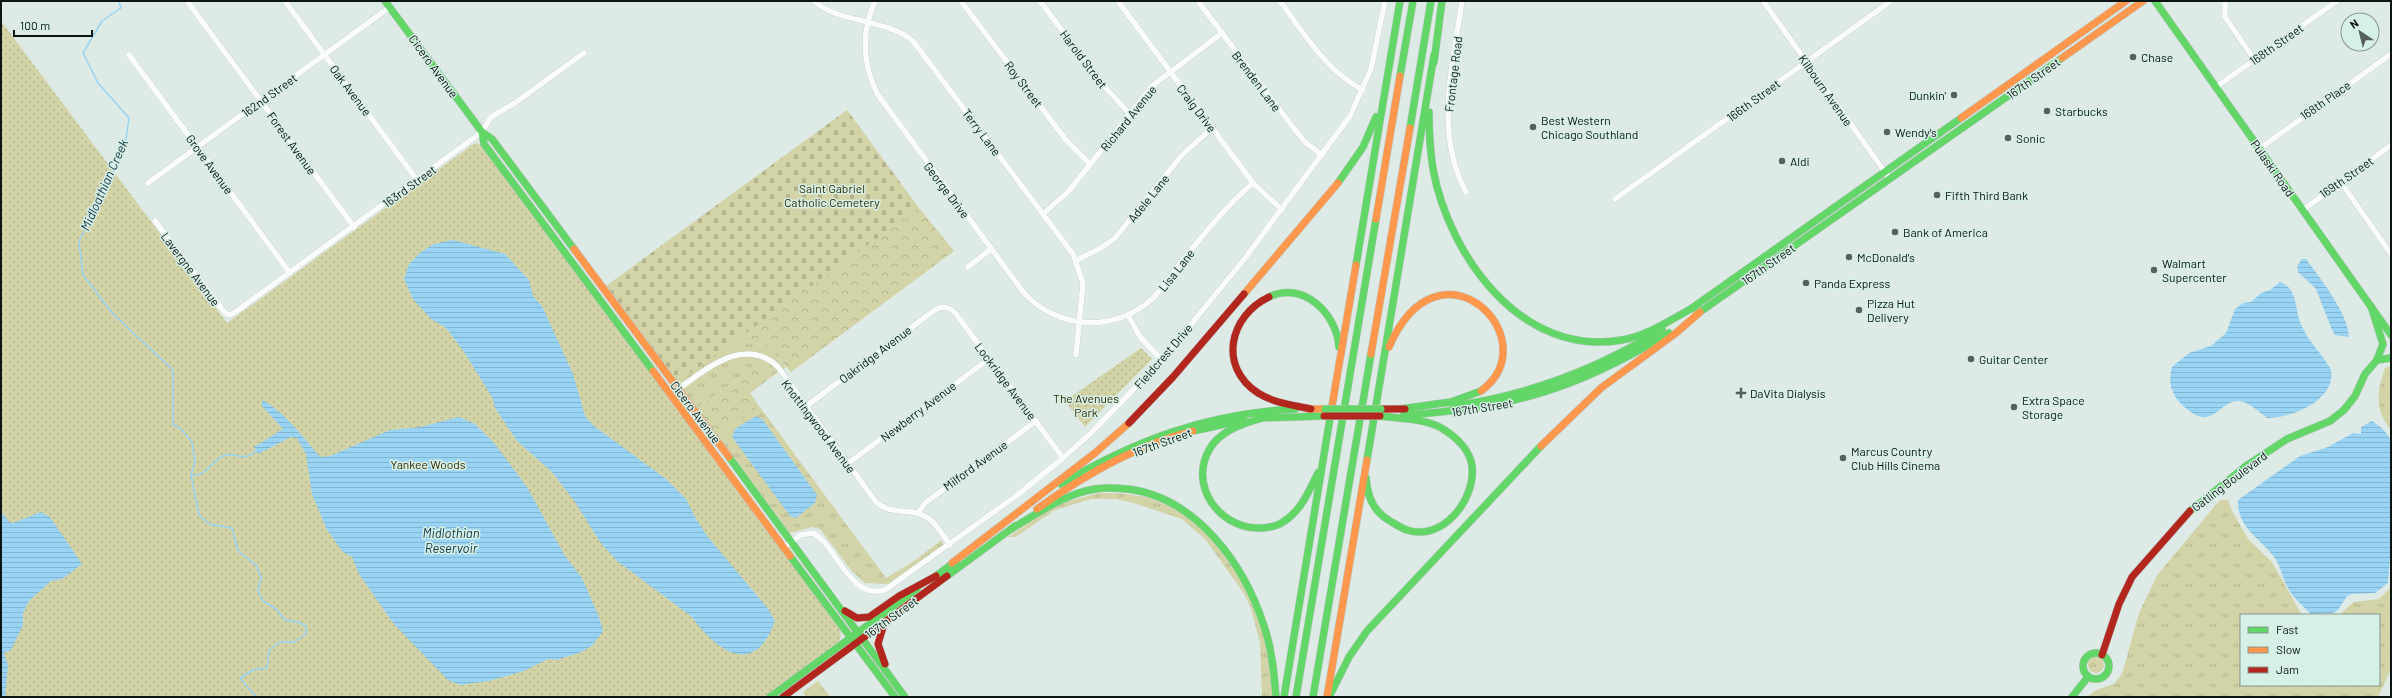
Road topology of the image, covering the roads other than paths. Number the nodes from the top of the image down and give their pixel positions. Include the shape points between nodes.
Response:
1 (187, 1) edge
2 (285, 1) edge
3 (385, 1) edge
4 (814, 1) edge
5 (875, 1) edge
6 (961, 1) edge
7 (1040, 1) edge
8 (1118, 1) edge
9 (1198, 1) edge
10 (1280, 1) edge
11 (1384, 1) edge
12 (1400, 1) edge
13 (1413, 1) edge
14 (1431, 1) edge
15 (1442, 1) edge
16 (1462, 1) edge
17 (1763, 1) edge
18 (1891, 1) edge
19 (2126, 1) edge
20 (2143, 1) edge
21 (2155, 1) edge
22 (2225, 1) edge
23 (2337, 1) edge
24 (390, 7) junction
25 (868, 22) junction
26 (1222, 33) junction
27 (584, 54) dead end
28 (2391, 54) edge
29 (130, 55) dead end
30 (324, 55) junction
31 (1434, 56) junction
32 (2254, 59) junction
33 (1806, 62) junction
34 (1170, 72) junction
35 (1386, 84) junction
36 (2216, 87) junction
37 (1363, 90) junction
38 (261, 101) junction
39 (1130, 114) junction
40 (1212, 128) junction
41 (482, 132) junction
42 (2391, 146) edge
43 (198, 147) junction
44 (2259, 148) junction
45 (1322, 155) junction
46 (1090, 164) junction
47 (1884, 171) junction
48 (1890, 179) junction
49 (418, 180) junction
50 (2340, 181) junction
51 (148, 183) dead end
52 (1253, 183) junction
53 (1466, 192) dead end
54 (1615, 199) dead end
55 (1282, 210) junction
56 (2303, 210) junction
57 (1043, 214) junction
58 (155, 221) dead end
59 (354, 226) junction
60 (991, 249) junction
61 (2391, 254) edge
62 (1077, 260) junction
63 (968, 267) dead end
64 (290, 273) junction
65 (2371, 306) junction
66 (947, 307) joint
67 (1698, 309) junction
68 (229, 314) joint
69 (1128, 315) junction
70 (1080, 322) junction
71 (2391, 335) edge
72 (1076, 355) dead end
73 (2391, 358) edge
74 (989, 359) junction
75 (1162, 360) junction
76 (2377, 360) junction
77 (1383, 366) junction
78 (1338, 376) junction
79 (678, 388) junction
80 (805, 407) junction
81 (1311, 409) junction
82 (1400, 409) junction
83 (1325, 412) junction
84 (1380, 412) junction
85 (1262, 418) junction
86 (1036, 421) junction
87 (1326, 442) junction
88 (1368, 448) junction
89 (1063, 458) junction
90 (847, 464) junction
91 (918, 513) junction
92 (1011, 529) junction
93 (792, 541) junction
94 (950, 545) junction
95 (784, 547) junction
96 (952, 563) junction
97 (936, 576) junction
98 (841, 609) junction
99 (884, 624) junction
100 (858, 632) junction
101 (850, 637) junction
102 (862, 639) junction
103 (855, 644) junction
104 (2102, 655) junction
105 (2088, 677) junction
106 (891, 679) junction
107 (770, 697) edge
108 (783, 697) edge
109 (896, 697) edge
110 (905, 697) edge
111 (1276, 697) edge
112 (1284, 697) edge
113 (1296, 697) edge
114 (1313, 697) edge
115 (1327, 697) edge
116 (1330, 697) edge
117 (2072, 697) edge

1 - 38 street, Forest Avenue
2 - 30 street, Oak Avenue
3 - 24 main road, Cicero Avenue
4 - 25 street, Terry Lane via 828,10
5 - 25 street, George Drive
6 - 46 street, Roy Street via 1066,140
7 - 39 street, Harold Street via 1103,85
8 - 34 street, Craig Drive
9 - 26 street, Brenden Lane
10 - 37 street via 1330,67 1342,78
11 - 37 street, Fieldcrest Drive via 1371,70
12 - 35 main road
13 - 113 main road
14 - 114 main road
15 - 31 main road
16 - 53 street, Frontage Road via 1447,114 1450,146 1458,178
17 - 33 street, Kilbourn Avenue
18 - 33 street, 166th Street
19 - 47 main road, 167th Street
20 - 48 main road, 167th Street
21 - 36 main road, Pulaski Road
22 - 32 street via 2224,13 2227,21
23 - 32 street, 168th Street
24 - 30 street, 162nd Street
24 - 41 main road, Cicero Avenue
25 - 57 street, Terry Lane via 894,29 913,41
25 - 60 street, George Drive via 864,53 872,84
26 - 34 street, Richard Avenue
26 - 45 street, Brenden Lane via 1305,142
27 - 41 street, 163rd Street via 491,117
28 - 44 street, 168th Place
29 - 43 street, Grove Avenue
30 - 38 street, 162nd Street
30 - 49 street, Oak Avenue
31 - 67 main road via 1428,123 1431,158 1440,196 1464,252 1493,292 1531,323 1579,340 1610,341 1631,338
31 - 77 main road
32 - 36 street, 168th Street
33 - 47 street, Kilbourn Avenue
33 - 54 street, 166th Street
34 - 39 street, Richard Avenue via 1152,86
34 - 40 street, Craig Drive
35 - 78 main road
35 - 96 main road via 1370,132 1345,175 1173,377 1095,454
36 - 44 main road, Pulaski Road
37 - 45 street, Fieldcrest Drive via 1350,116
38 - 43 street, 162nd Street
38 - 59 street, Forest Avenue
39 - 46 street, Richard Avenue
40 - 52 street, Craig Drive
40 - 62 street, Adele Lane via 1182,155 1116,238
41 - 49 street, 163rd Street
41 - 79 main road, Cicero Avenue via 492,139
41 - 95 main road, Cicero Avenue via 484,144
42 - 50 street, 169th Street
43 - 51 street, 162nd Street
43 - 64 street, Grove Avenue
44 - 56 main road, Pulaski Road
45 - 55 street, Fieldcrest Drive
46 - 57 street, Richard Avenue via 1064,196
47 - 48 street, Kilbourn Avenue
47 - 67 main road, 167th Street
48 - 67 main road, 167th Street
49 - 59 street, 163rd Street
50 - 56 street, 169th Street
50 - 61 street
52 - 55 street, Craig Drive
52 - 69 street, Lisa Lane via 1220,214 1153,298
55 - 75 street, Fieldcrest Drive via 1232,276
56 - 65 main road, Pulaski Road
57 - 62 street, Terry Lane
58 - 68 street, Lavergne Avenue via 225,313
59 - 64 street, 163rd Street
60 - 63 street
60 - 70 street, George Drive via 1030,299 1057,316
62 - 70 street, Terry Lane via 1083,283
64 - 68 street, 163rd Street
65 - 71 main road, Pulaski Road
65 - 76 main road, Gatling Boulevard via 2382,340
66 - 74 street, Lockridge Avenue via 956,314
66 - 80 street, Oakridge Avenue via 932,312
67 - 82 main road, 167th Street via 1616,357 1543,387 1470,404
67 - 84 main road, 167th Street via 1620,362 1593,376 1545,394 1472,411
67 - 116 main road via 1676,333 1602,388 1565,421 1451,540 1367,631 1350,657
69 - 70 street, Lisa Lane via 1106,321
69 - 75 street via 1140,337
70 - 72 street, Terry Lane
73 - 76 main road
74 - 86 street, Lockridge Avenue
74 - 90 street, Newberry Avenue
75 - 89 street, Fieldcrest Drive via 1091,434
76 - 104 main road, Gatling Boulevard via 2365,374 2355,396 2338,416 2287,439 2215,489 2180,520 2132,577 2119,604
77 - 82 main road via 1392,341 1410,312 1420,304 1443,295 1459,294 1488,311 1503,338 1499,366 1492,380 1482,391 1469,398
77 - 88 main road
78 - 81 main road via 1337,331 1328,314 1315,302 1298,295 1281,294 1261,300 1244,314 1235,332 1232,348 1235,365 1242,378 1256,392 1269,399
78 - 87 main road
79 - 80 street, Knottingwood Avenue via 725,357 753,354 778,367
79 - 93 main road, Cicero Avenue
80 - 90 street, Knottingwood Avenue
81 - 83 main road, 167th Street
81 - 96 main road, 167th Street via 1262,411 1211,418 1140,441 1089,467 1044,495
82 - 84 main road, 167th Street
83 - 84 main road, 167th Street, bridge
83 - 85 main road, 167th Street
84 - 88 main road via 1427,423 1443,429 1456,438 1466,450 1472,469 1472,486 1465,505 1453,519 1434,528 1412,530 1394,525 1377,511 1369,496 1366,480
85 - 87 main road via 1235,427 1220,436 1204,462 1202,479 1205,493 1213,508 1224,520 1236,527 1254,530 1268,528 1283,523 1297,511 1319,472
85 - 92 main road, 167th Street via 1212,425 1143,448 1093,473 1048,501
86 - 89 street, Lockridge Avenue
86 - 91 street, Milford Avenue via 925,503
87 - 112 main road
88 - 115 main road
89 - 94 street, Fieldcrest Drive
90 - 91 street, Knottingwood Avenue via 882,507 899,512
91 - 94 street via 929,518
92 - 99 main road, 167th Street
92 - 111 main road via 1067,497 1107,487 1144,491 1188,513 1208,530 1227,553 1251,592 1271,644
93 - 94 street, Fieldcrest Drive via 806,532 818,536 859,586 878,592 894,586
93 - 95 street, Fieldcrest Drive
93 - 98 main road, Cicero Avenue
95 - 101 main road, Cicero Avenue
96 - 97 main road, 167th Street
97 - 98 main road via 899,596 869,617 857,618
97 - 100 main road, 167th Street
98 - 100 main road, Cicero Avenue
99 - 102 main road, 167th Street
99 - 106 main road via 878,632 876,645
100 - 101 main road, 167th Street
100 - 102 main road, Cicero Avenue
101 - 103 main road, Cicero Avenue
101 - 107 main road, 167th Street
102 - 103 main road, 167th Street
102 - 106 main road, Cicero Avenue
103 - 108 main road, 167th Street
103 - 109 main road, Cicero Avenue
104 - 105 main road via 2091,654 2085,660 2083,667
104 - 105 main road via 2108,667 2105,675 2098,679
105 - 117 main road
106 - 110 main road, Cicero Avenue

